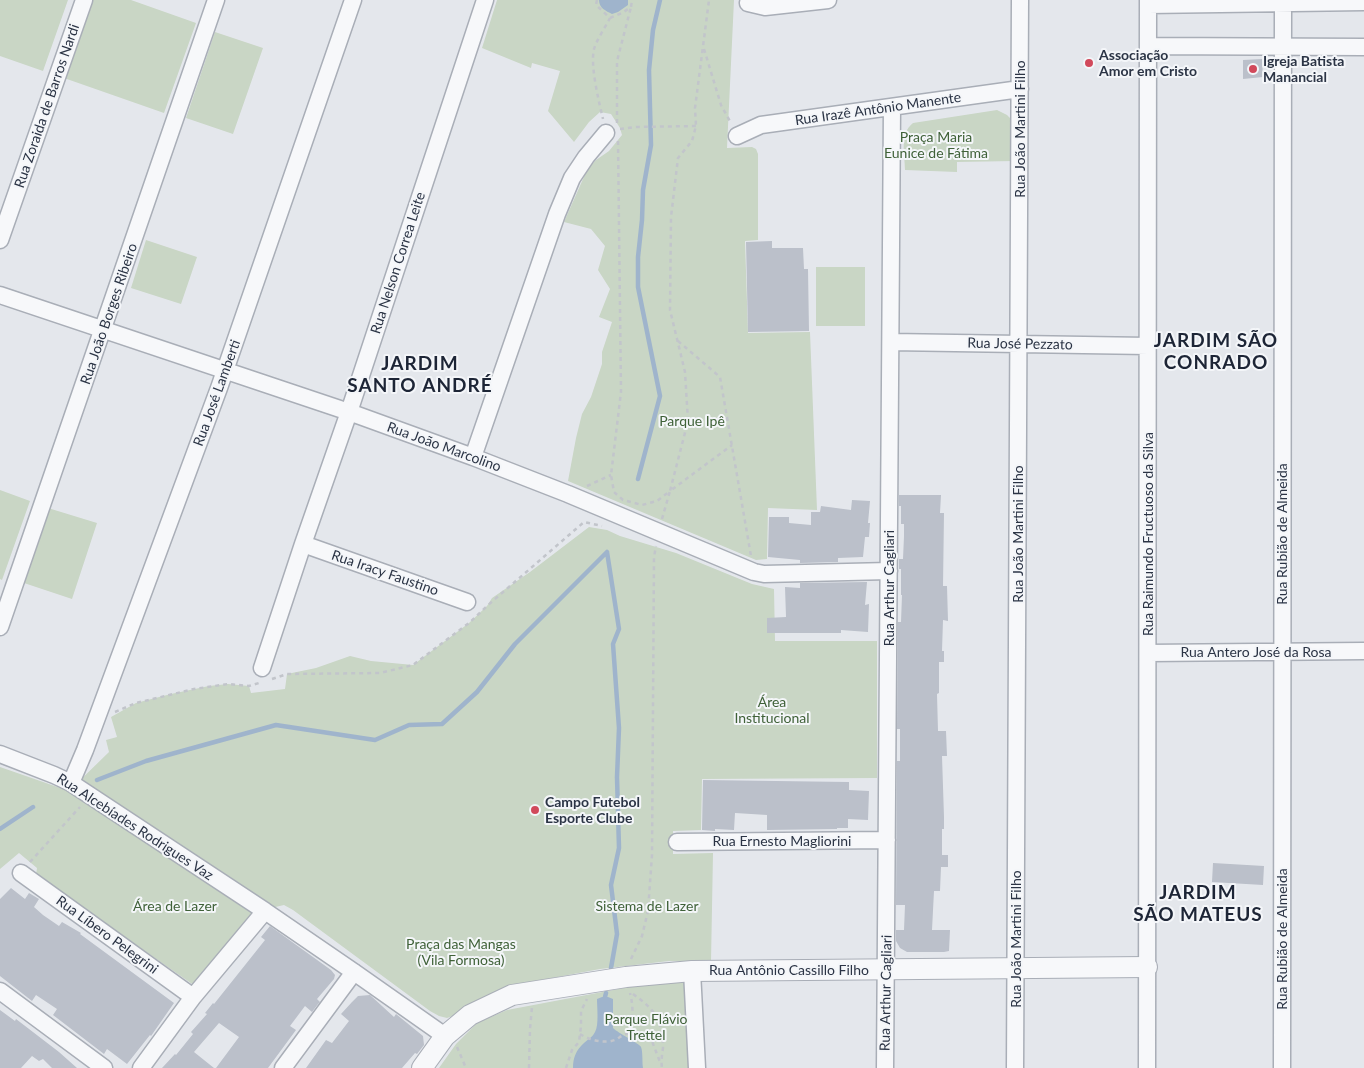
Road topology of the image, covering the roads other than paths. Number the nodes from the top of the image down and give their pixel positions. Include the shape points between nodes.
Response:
1 (84, 0) edge
2 (216, 0) edge
3 (354, 0) edge
4 (485, 0) edge
5 (828, 0) edge
6 (1020, 0) edge
7 (1148, 2) edge
8 (1283, 2) edge
9 (1364, 2) edge
10 (748, 3) dead end
11 (1148, 46) junction
12 (1283, 46) junction
13 (1364, 47) edge
14 (1020, 89) junction
15 (892, 108) junction
16 (612, 136) road end
17 (737, 136) road end
18 (0, 240) edge
19 (0, 295) edge
20 (103, 329) junction
21 (891, 342) junction
22 (1019, 343) junction
23 (1148, 346) junction
24 (226, 370) junction
25 (348, 412) junction
26 (473, 457) junction
27 (303, 544) junction
28 (889, 571) junction
29 (467, 602) dead end
30 (0, 627) edge
31 (1364, 651) edge
32 (1148, 652) junction
33 (1282, 652) junction
34 (263, 677) road end
35 (0, 754) edge
36 (70, 783) junction
37 (887, 840) junction
38 (677, 842) dead end
39 (21, 873) road end
40 (265, 911) junction
41 (1016, 967) junction
42 (1147, 967) junction
43 (886, 969) junction
44 (692, 971) junction
45 (354, 972) junction
46 (0, 991) edge
47 (194, 997) junction
48 (445, 1036) junction
49 (104, 1068) edge
50 (140, 1068) edge
51 (283, 1068) edge
52 (422, 1068) edge
53 (697, 1068) edge
54 (885, 1068) edge
55 (1015, 1068) edge
56 (1147, 1068) edge
57 (1282, 1068) edge

1 - 18 street, Rua Zoraida de Barros Nardi
2 - 20 street, Rua João Borges Ribeiro
3 - 24 street, Rua José Lamberti
4 - 25 street, Rua Nelson Correa Leite
5 - 10 street via 765,7
6 - 14 street, Rua João Martini Filho
7 - 8 street
7 - 11 street, Rua Raimundo Fructuoso da Silva
8 - 9 street
8 - 12 street, Rua Rubião de Almeida
11 - 12 street
11 - 23 street, Rua Raimundo Fructuoso da Silva
12 - 13 street
12 - 33 street, Rua Rubião de Almeida
14 - 15 street, Rua Irazê Antônio Manente
14 - 22 street, Rua João Martini Filho
15 - 17 street, Rua Irazê Antônio Manente via 761,125
15 - 21 street, Rua Arthur Cagliari
16 - 26 street via 586,156 572,178
19 - 20 street, Rua João Marcolino
20 - 24 street, Rua João Marcolino
20 - 30 street, Rua João Borges Ribeiro
21 - 22 street, Rua José Pezzato
21 - 28 street, Rua Arthur Cagliari
22 - 23 street, Rua José Pezzato
22 - 41 street, Rua João Martini Filho
23 - 32 street, Rua Raimundo Fructuoso da Silva
24 - 25 street, Rua João Marcolino
24 - 36 street, Rua José Lamberti
25 - 26 street, Rua João Marcolino
25 - 27 street, Rua Nelson Correa Leite
26 - 28 street, Rua João Marcolino via 754,572
27 - 29 street, Rua Iracy Faustino
27 - 34 street, Rua Nelson Correa Leite
28 - 37 street, Rua Arthur Cagliari
31 - 33 street, Rua Antero José da Rosa
32 - 33 street, Rua Antero José da Rosa
32 - 42 street, Rua Raimundo Fructuoso da Silva
33 - 57 street, Rua Rubião de Almeida
35 - 36 street, Rua Alcebíades Rodrigues Vaz
36 - 40 street, Rua Alcebíades Rodrigues Vaz
37 - 38 street, Rua Ernesto Magliorini
37 - 43 street, Rua Arthur Cagliari
39 - 47 street, Rua Líbero Pelegrini
40 - 45 street, Rua Alcebíades Rodrigues Vaz
40 - 47 street
41 - 42 street, Rua Antônio Cassillo Filho
41 - 43 street, Rua Antônio Cassillo Filho
41 - 55 street, Rua João Martini Filho
42 - 56 street, Rua Raimundo Fructuoso da Silva
43 - 44 street, Rua Antônio Cassillo Filho
43 - 54 street, Rua Arthur Cagliari
44 - 48 street, Rua Antônio Cassillo Filho via 627,987 592,982 512,995 470,1015
44 - 53 street
45 - 48 street, Rua Alcebíades Rodrigues Vaz
45 - 51 street
46 - 49 street
47 - 50 street
48 - 52 street, Rua Antônio Cassillo Filho

